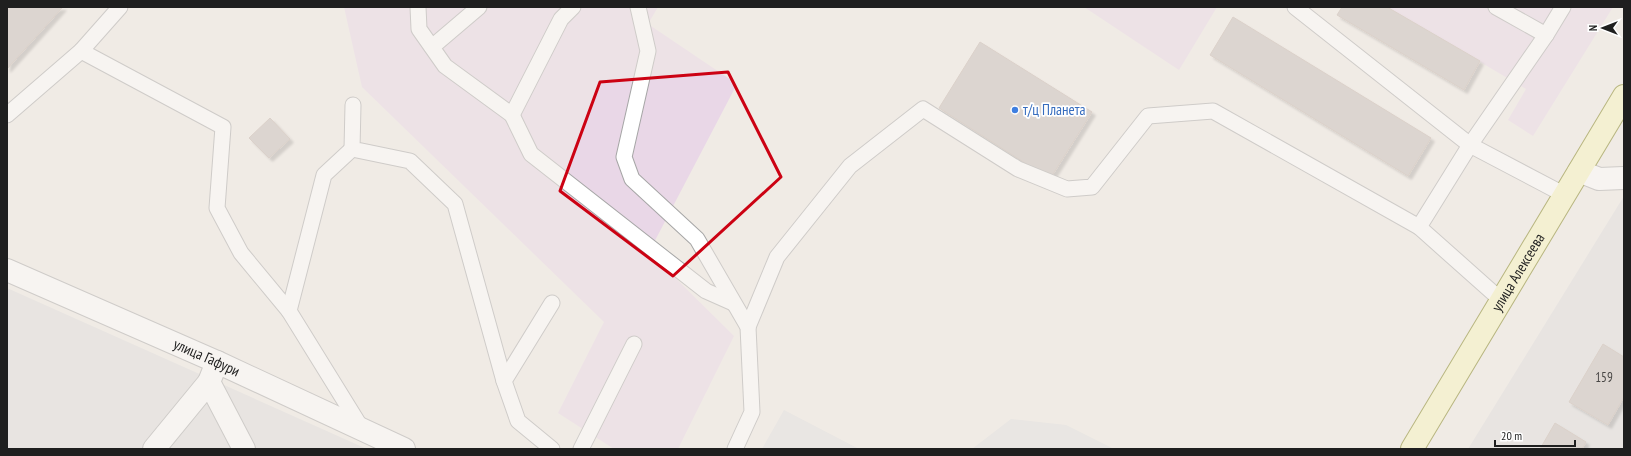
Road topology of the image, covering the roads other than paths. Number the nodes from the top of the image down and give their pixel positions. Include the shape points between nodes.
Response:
1 (120, 7) edge
2 (418, 7) edge
3 (479, 7) edge
4 (573, 7) edge
5 (638, 7) edge
6 (1295, 7) edge
7 (1496, 7) edge
8 (1563, 7) edge
9 (1546, 35) junction
10 (432, 47) junction
11 (81, 51) junction
12 (1624, 96) edge
13 (353, 105) dead end
14 (7, 115) edge
15 (512, 115) junction
16 (1470, 144) junction
17 (352, 149) junction
18 (1579, 171) junction
19 (1624, 178) edge
20 (1564, 195) junction
21 (1419, 227) junction
22 (7, 270) edge
23 (1501, 300) junction
24 (733, 303) junction
25 (552, 304) dead end
26 (290, 311) junction
27 (748, 327) junction
28 (634, 344) dead end
29 (217, 362) junction
30 (504, 381) junction
31 (209, 382) junction
32 (363, 431) junction
33 (154, 449) edge
34 (244, 449) edge
35 (404, 449) edge
36 (552, 449) edge
37 (581, 449) edge
38 (735, 449) edge
39 (1412, 449) edge

1 - 11 lane
2 - 10 lane via 419,29
3 - 10 lane
4 - 15 lane via 561,19
5 - 24 lane via 648,51 624,157 632,179 696,240
6 - 16 lane
7 - 9 lane
8 - 9 lane
9 - 16 lane
10 - 15 lane via 445,66
11 - 14 lane
11 - 26 lane via 223,127 216,208 240,253
12 - 18 main road, улица Алексеева
13 - 17 lane
15 - 24 lane via 531,154 706,291
16 - 20 lane
16 - 21 lane
17 - 26 lane via 324,175
17 - 30 lane via 410,160 455,204
18 - 19 street via 1599,179
18 - 20 main road, улица Алексеева
20 - 23 main road, улица Алексеева
21 - 23 lane
21 - 27 lane via 1214,111 1148,116 1092,187 1067,189 1018,169 923,109 850,166 777,257
22 - 29 street, улица Гафури
23 - 39 main road, улица Алексеева
24 - 27 lane
25 - 30 lane
26 - 32 lane
27 - 38 lane via 752,412
28 - 37 lane
29 - 31 street
29 - 32 street, улица Гафури
30 - 36 lane via 518,421
31 - 33 street
31 - 34 street
32 - 35 street, улица Гафури

